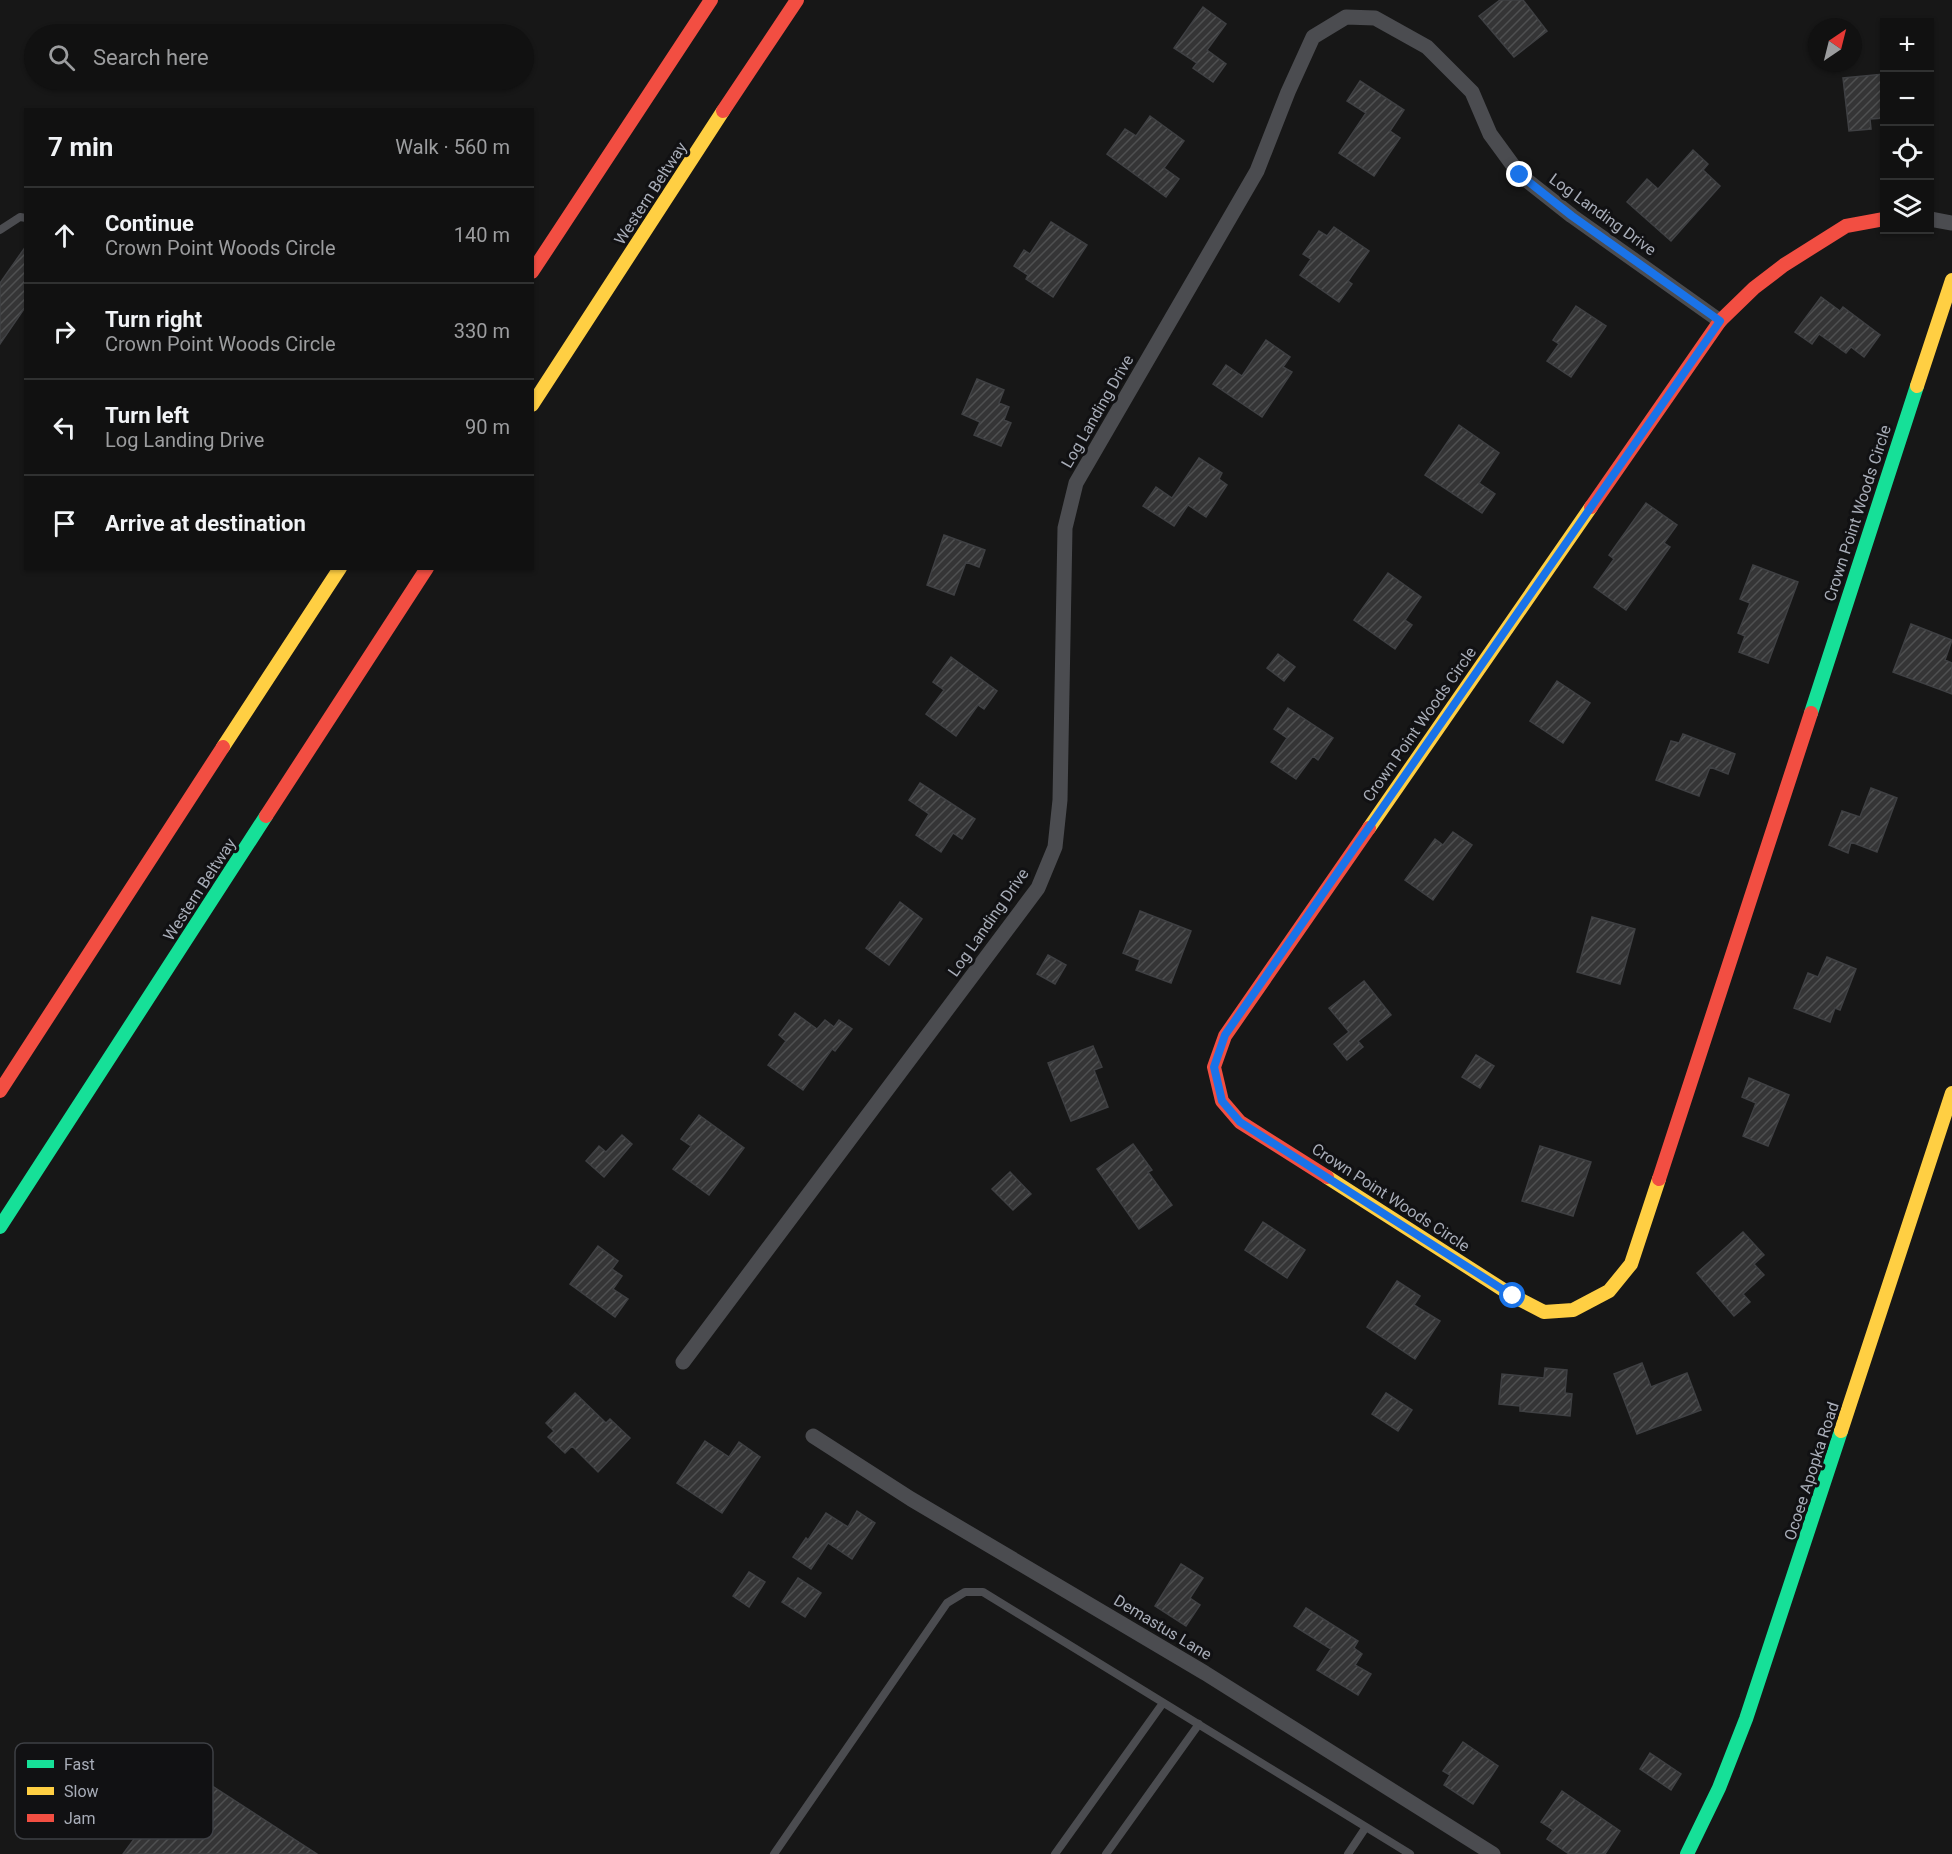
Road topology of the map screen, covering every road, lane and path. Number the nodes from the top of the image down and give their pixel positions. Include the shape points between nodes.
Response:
1 (711, 0) edge
2 (797, 0) edge
3 (24, 218) edge
4 (1880, 220) edge
5 (1934, 220) edge
6 (1952, 223) edge
7 (0, 230) edge
8 (534, 269) edge
9 (1952, 280) edge
10 (1720, 321) junction
11 (534, 402) edge
12 (339, 570) edge
13 (426, 570) edge
14 (0, 1091) edge
15 (1952, 1093) edge
16 (0, 1227) edge
17 (683, 1362) dead end
18 (813, 1436) dead end
19 (1163, 1703) junction
20 (1198, 1724) junction
21 (1366, 1827) junction
22 (774, 1854) edge
23 (1056, 1854) edge
24 (1106, 1854) edge
25 (1348, 1854) edge
26 (1410, 1854) edge
27 (1493, 1854) edge
28 (1687, 1854) edge

1 - 8 main road
2 - 11 main road, Western Beltway
3 - 7 lane
4 - 10 main road, Crown Point Woods Circle via 1846,226 1784,265
5 - 6 street
9 - 10 main road, Crown Point Woods Circle via 1631,1264 1609,1291 1573,1310 1544,1312 1240,1122 1222,1101 1214,1067 1225,1035
10 - 17 street, Log Landing Drive via 1520,175 1490,134 1472,92 1427,48 1375,18 1346,17 1313,38 1257,171 1076,483 1065,528 1060,800 1055,847 1038,888
12 - 14 main road
13 - 16 main road, Western Beltway
15 - 28 main road, Ocoee Apopka Road via 1762,1673 1706,1820
18 - 27 street, Demastus Lane via 911,1499 1205,1673
19 - 20 lane
19 - 22 lane via 983,1592 965,1592 947,1603
19 - 23 lane
20 - 21 lane
20 - 24 lane
21 - 25 lane
21 - 26 lane

